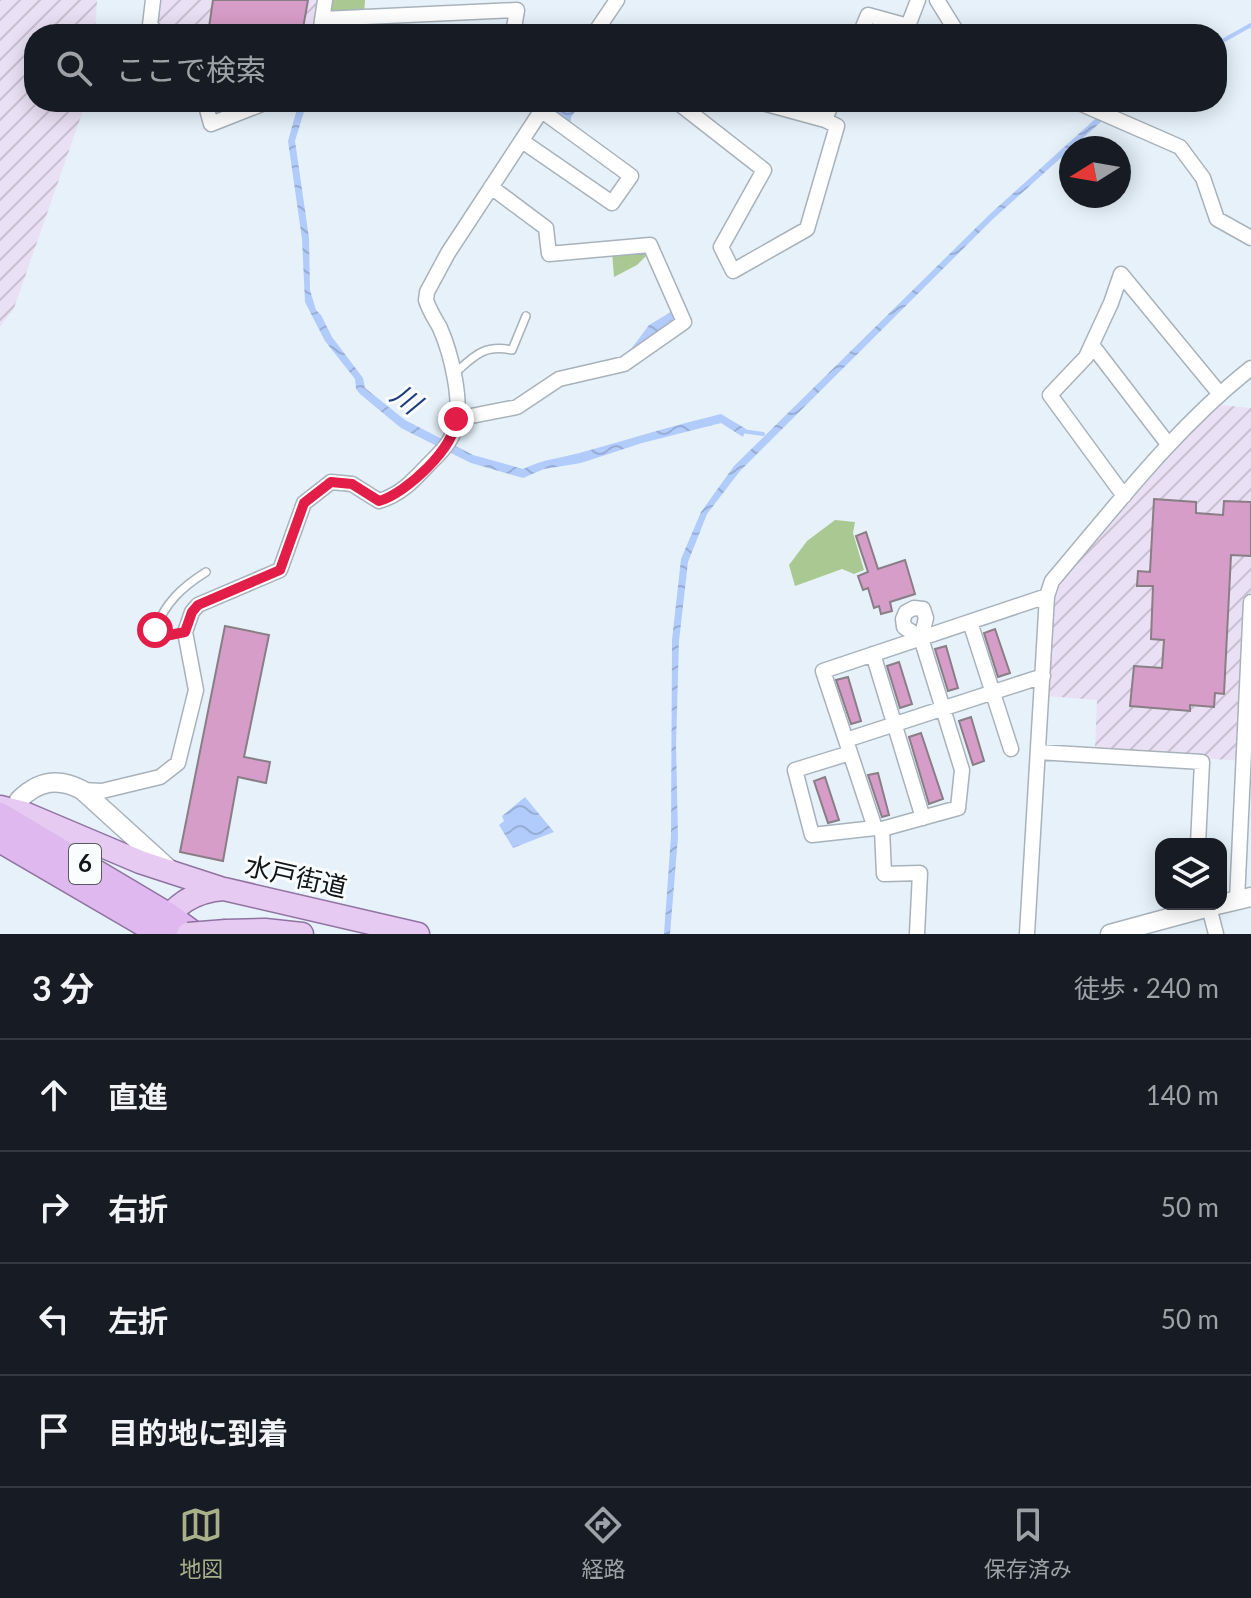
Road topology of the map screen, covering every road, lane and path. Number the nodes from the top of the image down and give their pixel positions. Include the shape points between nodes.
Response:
1 (153, 0) edge
2 (325, 0) edge
3 (617, 0) edge
4 (918, 0) edge
5 (937, 0) edge
6 (150, 24) edge
7 (321, 24) edge
8 (346, 24) edge
9 (515, 24) edge
10 (601, 24) edge
11 (864, 24) edge
12 (901, 24) edge
13 (909, 24) edge
14 (952, 24) edge
15 (208, 112) edge
16 (242, 112) edge
17 (540, 112) edge
18 (555, 112) edge
19 (690, 112) edge
20 (796, 112) edge
21 (828, 112) edge
22 (1100, 112) edge
23 (825, 120) junction
24 (522, 141) junction
25 (491, 187) junction
26 (1251, 238) edge
27 (526, 316) dead end
28 (1092, 345) junction
29 (1251, 368) edge
30 (453, 375) junction
31 (1219, 393) junction
32 (456, 419) junction
33 (1168, 444) junction
34 (1124, 496) junction
35 (206, 572) dead end
36 (1047, 596) junction
37 (1251, 602) edge
38 (970, 622) junction
39 (185, 632) junction
40 (921, 638) junction
41 (873, 654) junction
42 (1043, 676) junction
43 (993, 692) junction
44 (943, 709) junction
45 (895, 724) junction
46 (848, 746) junction
47 (1011, 749) dead end
48 (1038, 752) junction
49 (82, 790) junction
50 (6, 808) edge
51 (923, 818) junction
52 (878, 829) junction
53 (1198, 838) edge
54 (1225, 838) edge
55 (0, 840) edge
56 (173, 874) junction
57 (224, 889) junction
58 (1196, 910) edge
59 (1218, 910) edge
60 (162, 927) edge
61 (191, 934) edge
62 (302, 934) edge
63 (418, 934) edge
64 (917, 934) edge
65 (1027, 934) edge
66 (1110, 934) edge
67 (1216, 934) edge

1 - 6 street
2 - 7 street
3 - 10 street
4 - 13 street
5 - 14 street
8 - 9 street via 517,10
11 - 12 street via 868,15
15 - 16 street via 211,124
17 - 24 street
18 - 24 street via 631,176 612,203
19 - 23 street via 764,170 721,247 733,271 807,229 837,126
20 - 23 street
21 - 23 street
22 - 26 street via 1180,147 1203,178 1217,219
24 - 25 street
25 - 30 street via 427,292
25 - 32 street via 546,228 549,254 650,245 684,322 624,364 559,379 517,407
27 - 30 lane via 512,350 497,347 475,354
28 - 31 street via 1121,274
28 - 33 street
28 - 34 street via 1050,395
29 - 31 street
30 - 32 street
31 - 33 street
32 - 39 street via 454,433 440,453 392,497 379,501 342,482 319,489 304,503 280,570 198,605
33 - 34 street
34 - 36 street via 1052,581
35 - 39 lane via 181,588 155,630 165,636
36 - 38 street
36 - 42 street
37 - 54 street
38 - 40 street
38 - 43 street
39 - 49 street via 196,690 178,763 160,777 102,791
40 - 41 street
40 - 44 street
41 - 45 street
41 - 46 street via 823,671
42 - 43 street
42 - 48 street
43 - 44 street
43 - 47 street
44 - 45 street
44 - 51 street via 962,770 958,808
45 - 46 street
45 - 51 street
46 - 52 street
46 - 52 street via 795,770 812,835
48 - 53 street via 1202,762
48 - 65 street
49 - 50 street via 68,782 49,782 31,788
49 - 56 street
50 - 56 main road
50 - 60 highway, 6
51 - 52 street
52 - 64 street via 884,874 920,873
55 - 60 highway, 6
56 - 57 main road
57 - 60 main road, 水戸街道 via 198,893
57 - 63 main road, 水戸街道
58 - 66 street
59 - 67 street
60 - 61 highway, 6
61 - 62 main road, bridge

